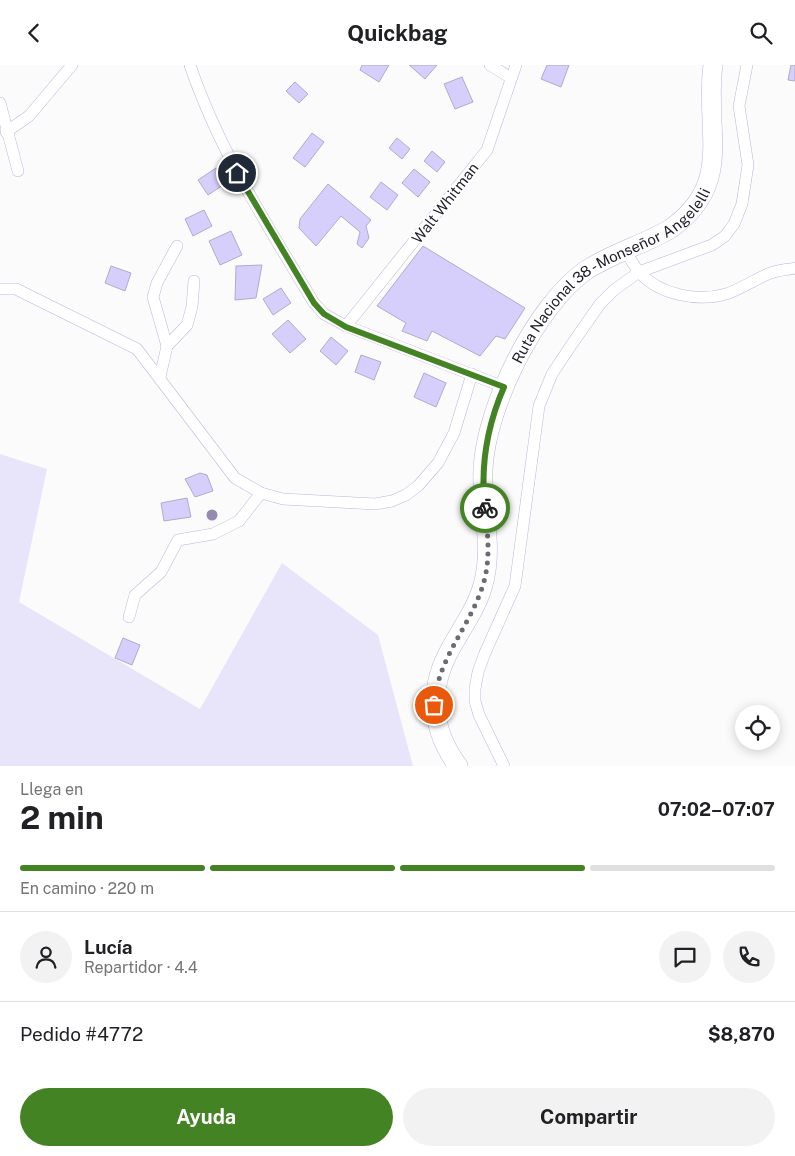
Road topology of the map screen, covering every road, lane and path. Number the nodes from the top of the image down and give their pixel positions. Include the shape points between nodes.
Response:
1 (72, 65) edge
2 (190, 65) edge
3 (490, 65) edge
4 (516, 65) edge
5 (713, 65) edge
6 (747, 65) edge
7 (511, 79) junction
8 (0, 103) edge
9 (6, 132) junction
10 (18, 171) dead end
11 (177, 246) dead end
12 (625, 250) junction
13 (795, 268) edge
14 (640, 272) junction
15 (194, 281) dead end
16 (0, 289) edge
17 (346, 327) junction
18 (167, 346) junction
19 (472, 374) junction
20 (160, 377) junction
21 (504, 387) junction
22 (260, 493) junction
23 (129, 617) dead end
24 (458, 766) edge
25 (504, 766) edge

1 - 9 street via 29,117
2 - 17 street via 202,103 232,164 314,303 324,314
3 - 7 street
4 - 7 street, Walt Whitman
5 - 12 main road, Ruta Nacional 38 - Monseñor Angelelli via 710,94 713,166 705,192 680,222 658,237
6 - 14 street via 739,106 748,165 742,204 734,224 712,245
7 - 17 street, Walt Whitman via 487,150
8 - 9 street
9 - 10 street
11 - 18 street via 153,297
12 - 14 street
12 - 21 main road, Ruta Nacional 38 - Monseñor Angelelli via 586,271 562,292 530,339
13 - 14 street via 770,273 728,293 703,297 668,291
14 - 25 street via 624,281 600,304 552,374 538,406 515,586 485,653 475,689 479,715
15 - 18 street via 187,325
16 - 20 street via 16,289 137,349
17 - 19 street
18 - 20 street
19 - 21 street
19 - 22 street via 454,433 438,463 406,495 375,504 283,499
20 - 22 street via 235,478
21 - 24 main road, Ruta Nacional 38 - Monseñor Angelelli via 490,423 483,468 489,539 486,573 475,604 444,661 435,690 439,731
22 - 23 street via 239,521 213,534 178,540 161,572 135,595

